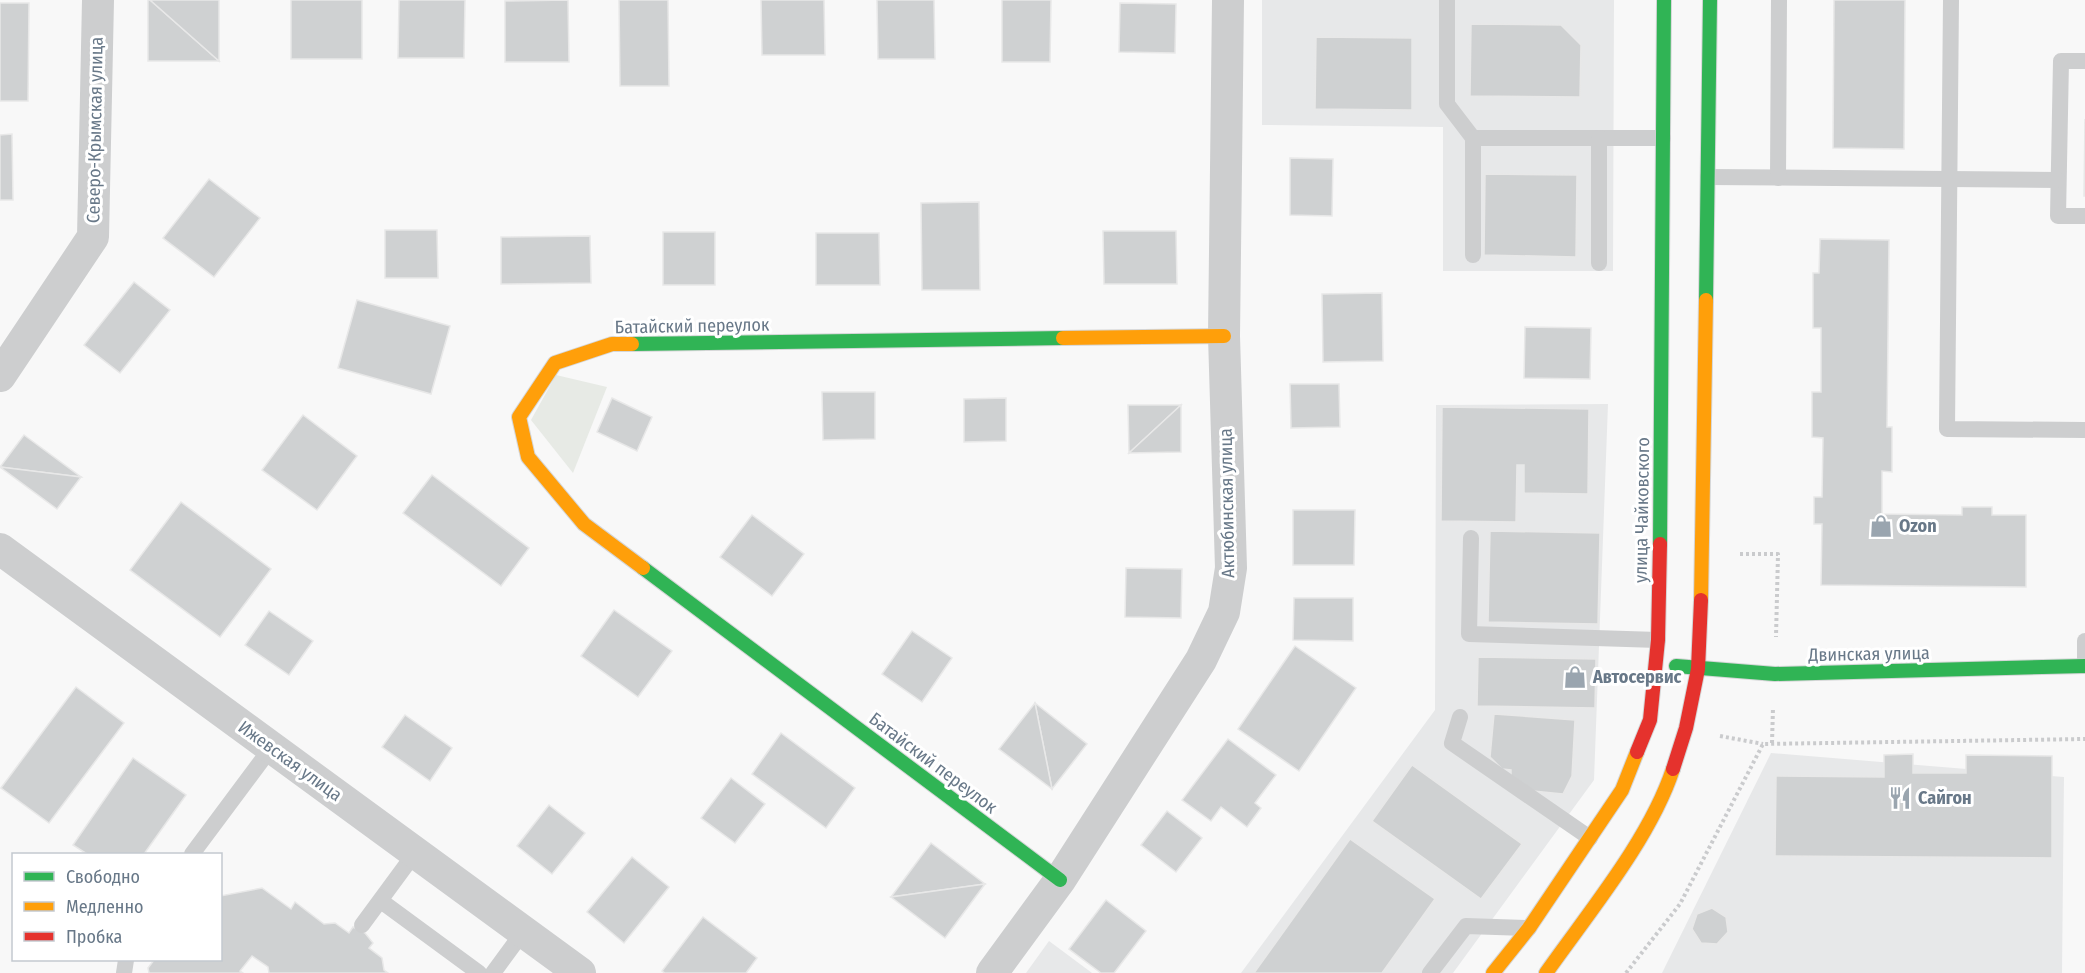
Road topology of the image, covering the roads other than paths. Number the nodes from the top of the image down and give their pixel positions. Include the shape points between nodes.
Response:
1 (98, 0) edge
2 (1228, 0) edge
3 (1447, 0) edge
4 (1664, 0) edge
5 (1710, 0) edge
6 (1779, 0) edge
7 (1951, 0) edge
8 (2085, 61) edge
9 (1473, 138) junction
10 (1599, 138) junction
11 (1663, 138) junction
12 (1708, 177) junction
13 (1778, 178) junction
14 (1949, 179) junction
15 (2058, 180) junction
16 (2085, 216) edge
17 (1473, 255) dead end
18 (1599, 263) dead end
19 (1224, 336) junction
20 (0, 376) edge
21 (2085, 430) edge
22 (1471, 538) dead end
23 (0, 549) edge
24 (1658, 640) junction
25 (2085, 641) edge
26 (1655, 664) junction
27 (2085, 666) edge
28 (1698, 669) junction
29 (1460, 717) dead end
30 (271, 748) junction
31 (1590, 838) junction
32 (193, 853) edge
33 (415, 853) junction
34 (1060, 880) junction
35 (381, 901) junction
36 (362, 925) dead end
37 (1529, 928) junction
38 (523, 932) junction
39 (479, 973) edge
40 (493, 973) edge
41 (580, 973) edge
42 (992, 973) edge
43 (1430, 973) edge
44 (1493, 973) edge
45 (1545, 973) edge

1 - 20 street, Северо-Крымская улица via 93,237
2 - 19 street, Актюбинская улица
3 - 9 lane via 1447,104
4 - 11 main road, улица Чайковского
5 - 12 main road
6 - 13 lane
7 - 14 lane
8 - 15 lane via 2061,60
9 - 10 lane
9 - 17 lane
10 - 11 lane
10 - 18 lane
11 - 24 main road, улица Чайковского
12 - 13 lane
12 - 28 main road
13 - 14 lane
14 - 15 lane
14 - 21 lane via 1947,429
15 - 16 lane via 2058,216
19 - 34 street, Актюбинская улица via 1231,568 1224,612 1201,660
19 - 34 main road, Батайский переулок via 612,344 555,363 519,417 528,457 584,524
22 - 24 lane via 1469,634
23 - 30 street, Ижевская улица
24 - 26 main road, улица Чайковского
25 - 27 lane
26 - 28 main road, Двинская улица
26 - 31 main road, улица Чайковского via 1650,720 1622,790
27 - 28 main road, Двинская улица via 1775,674
28 - 45 main road via 1686,728 1666,787 1634,848
29 - 31 lane via 1452,743
30 - 32 lane
30 - 33 street, Ижевская улица
31 - 37 main road, улица Чайковского
33 - 35 lane
33 - 38 street, Ижевская улица
34 - 42 street, Актюбинская улица
35 - 36 lane
35 - 39 lane
37 - 43 lane via 1466,926
37 - 44 main road, улица Чайковского
38 - 40 lane
38 - 41 street, Ижевская улица

